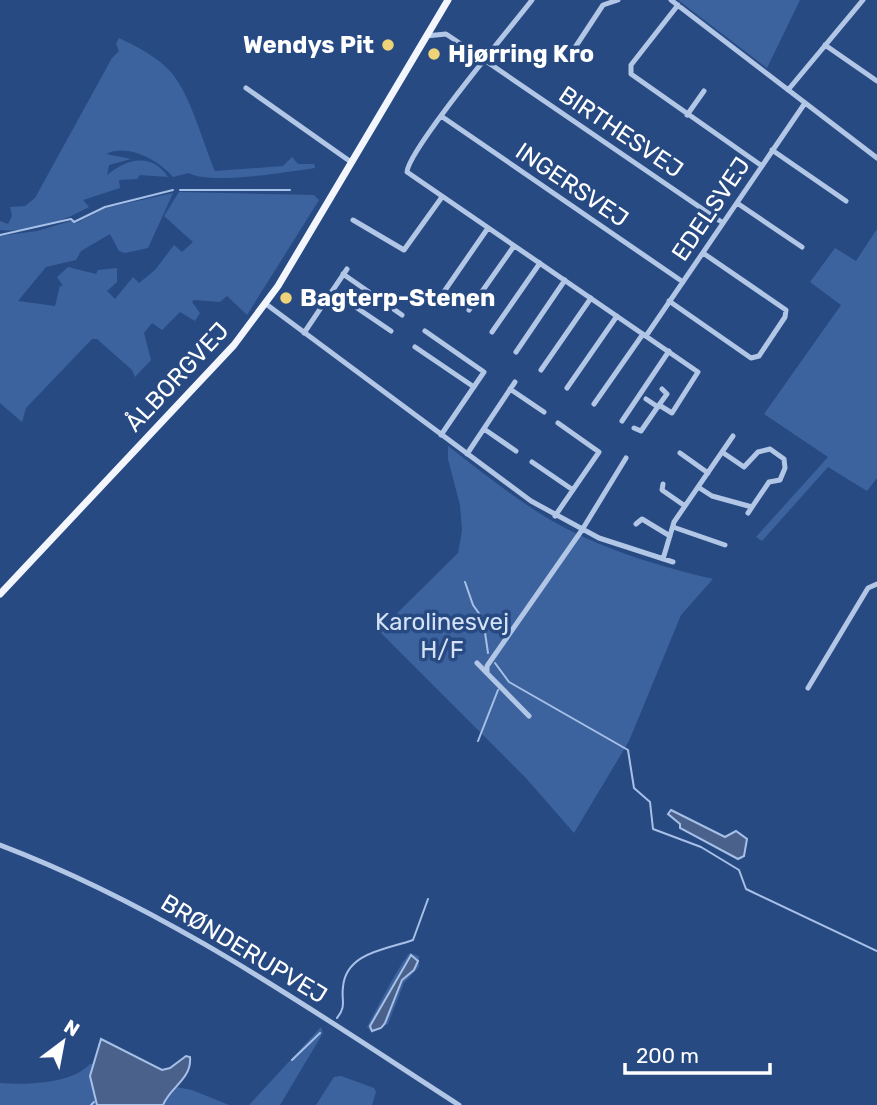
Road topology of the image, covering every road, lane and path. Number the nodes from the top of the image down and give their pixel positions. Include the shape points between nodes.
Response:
1 (448, 0) edge
2 (532, 0) edge
3 (618, 0) edge
4 (671, 0) edge
5 (863, 0) edge
6 (678, 5) junction
7 (426, 36) junction
8 (825, 45) junction
9 (574, 49) dead end
10 (485, 61) junction
11 (877, 81) edge
12 (246, 88) dead end
13 (788, 90) junction
14 (704, 91) dead end
15 (805, 103) junction
16 (687, 115) junction
17 (441, 116) junction
18 (772, 150) junction
19 (877, 159) edge
20 (351, 162) junction
21 (762, 166) junction
22 (442, 197) junction
23 (846, 201) dead end
24 (737, 203) junction
25 (353, 220) dead end
26 (723, 223) junction
27 (488, 228) junction
28 (514, 246) junction
29 (802, 247) dead end
30 (703, 253) junction
31 (540, 263) junction
32 (565, 280) junction
33 (683, 282) junction
34 (332, 290) junction
35 (441, 296) dead end
36 (591, 298) junction
37 (669, 301) junction
38 (266, 304) junction
39 (469, 310) dead end
40 (402, 315) dead end
41 (617, 316) junction
42 (391, 331) dead end
43 (425, 331) dead end
44 (492, 332) dead end
45 (304, 333) junction
46 (645, 335) junction
47 (415, 347) dead end
48 (516, 352) dead end
49 (669, 352) junction
50 (541, 370) dead end
51 (515, 382) dead end
52 (474, 387) junction
53 (567, 388) dead end
54 (510, 389) junction
55 (662, 389) dead end
56 (646, 399) dead end
57 (594, 404) dead end
58 (659, 406) junction
59 (544, 412) dead end
60 (622, 421) dead end
61 (558, 423) dead end
62 (634, 428) dead end
63 (484, 429) junction
64 (441, 435) junction
65 (733, 436) dead end
66 (516, 451) dead end
67 (722, 452) junction
68 (680, 453) dead end
69 (467, 454) junction
70 (626, 458) dead end
71 (532, 462) dead end
72 (708, 473) junction
73 (663, 484) dead end
74 (698, 487) junction
75 (573, 489) junction
76 (685, 506) junction
77 (555, 516) junction
78 (636, 524) dead end
79 (673, 527) junction
80 (582, 530) junction
81 (670, 536) junction
82 (725, 545) dead end
83 (663, 559) junction
84 (673, 562) dead end
85 (877, 584) edge
86 (0, 594) edge
87 (477, 663) dead end
88 (487, 672) junction
89 (808, 688) dead end
90 (529, 716) dead end
91 (0, 845) edge
92 (459, 1105) edge

1 - 7 main road, ÅLBORGVEJ
2 - 10 street
3 - 9 street via 603,5
4 - 6 street
5 - 8 street
6 - 13 street
6 - 16 street via 629,70 634,79
7 - 10 street, BIRTHESVEJ via 446,34
7 - 20 main road, ÅLBORGVEJ
8 - 11 street
8 - 13 street
10 - 17 street
10 - 26 street, BIRTHESVEJ
12 - 20 street
13 - 15 street
14 - 16 street
15 - 18 street, EDELSVEJ
15 - 19 street
16 - 21 street
17 - 22 street via 406,170
17 - 33 street, INGERSVEJ
18 - 21 street, EDELSVEJ
18 - 23 street
20 - 38 main road, ÅLBORGVEJ
21 - 24 street, EDELSVEJ
22 - 25 street via 404,250
22 - 27 street
24 - 26 street, EDELSVEJ
24 - 29 street
26 - 30 street, EDELSVEJ
27 - 28 street
27 - 35 street
28 - 31 street
28 - 39 street
30 - 33 street, EDELSVEJ
30 - 37 street via 784,307 785,317 759,356 751,358
31 - 32 street
31 - 44 street
32 - 36 street
32 - 48 street
33 - 37 street, EDELSVEJ
34 - 40 street via 345,272
34 - 42 street
34 - 45 street
36 - 41 street
36 - 50 street
37 - 46 street, EDELSVEJ
38 - 45 street
38 - 86 main road, ÅLBORGVEJ via 234,345
41 - 46 street
41 - 53 street
43 - 52 street via 484,371
45 - 64 street
46 - 49 street
46 - 57 street, EDELSVEJ
47 - 52 street
49 - 58 street via 698,373 673,412
49 - 60 street
51 - 54 street
52 - 64 street
54 - 59 street
54 - 63 street
55 - 58 street via 667,393
56 - 58 street
58 - 62 street via 641,431
61 - 75 street via 598,450
63 - 66 street
63 - 69 street
64 - 69 street
65 - 67 street
67 - 72 street
67 - 74 street via 744,467 759,451 772,449 784,457 785,466 780,480 769,482 750,510
68 - 72 street
69 - 77 street
70 - 80 street
71 - 75 street
72 - 74 street
73 - 76 street via 662,490
74 - 76 street
75 - 77 street
76 - 79 street
77 - 80 street
78 - 81 street via 641,519
79 - 81 street
79 - 82 street
80 - 83 street
80 - 88 street
81 - 83 street
83 - 84 street
85 - 89 street via 868,588
87 - 88 street
88 - 90 street
91 - 92 street, BRØNDERUPVEJ via 81,878 171,923

